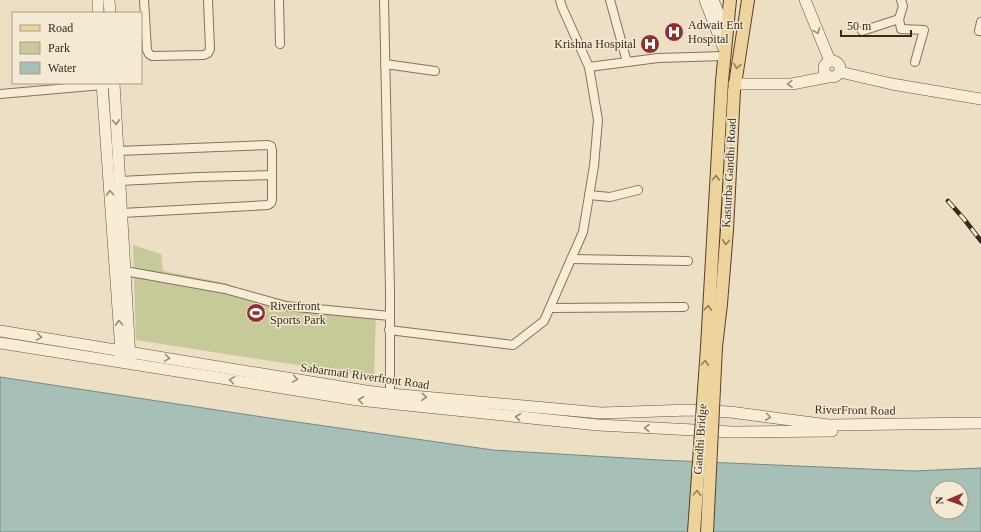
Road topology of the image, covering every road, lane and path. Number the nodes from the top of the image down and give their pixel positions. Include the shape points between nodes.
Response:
1 (98, 0) edge
2 (109, 0) edge
3 (144, 0) edge
4 (208, 0) edge
5 (279, 0) edge
6 (384, 0) edge
7 (560, 0) edge
8 (610, 0) edge
9 (705, 0) edge
10 (713, 0) edge
11 (730, 0) edge
12 (748, 0) edge
13 (805, 0) edge
14 (900, 0) edge
15 (98, 12) edge
16 (110, 12) edge
17 (899, 19) junction
18 (981, 22) edge
19 (862, 31) dead end
20 (981, 31) edge
21 (726, 32) junction
22 (280, 44) dead end
23 (724, 52) junction
24 (830, 61) junction
25 (627, 62) junction
26 (915, 62) dead end
27 (385, 64) junction
28 (589, 67) junction
29 (435, 71) dead end
30 (840, 72) junction
31 (828, 77) junction
32 (102, 84) edge
33 (114, 84) edge
34 (734, 84) junction
35 (0, 94) edge
36 (981, 99) edge
37 (118, 151) junction
38 (272, 175) junction
39 (120, 181) junction
40 (638, 190) dead end
41 (589, 195) junction
42 (122, 213) junction
43 (571, 259) junction
44 (688, 261) dead end
45 (125, 271) junction
46 (684, 307) dead end
47 (550, 308) junction
48 (390, 316) junction
49 (389, 330) junction
50 (0, 331) edge
51 (0, 343) edge
52 (711, 347) junction
53 (123, 355) junction
54 (390, 398) junction
55 (730, 412) joint
56 (981, 423) edge
57 (981, 430) edge
58 (732, 432) joint
59 (694, 532) edge
60 (707, 532) edge

1 - 15 main road
2 - 16 main road
3 - 4 street via 147,50 152,56 208,53
5 - 22 street
6 - 27 street
7 - 28 street
8 - 25 street
9 - 23 main road
10 - 21 main road
11 - 21 main road, Kasturba Gandhi Road
12 -> 34 main road, Kasturba Gandhi Road
13 -> 24 main road
14 - 17 street via 903,6
17 - 19 street
17 - 26 street via 901,29 924,30
18 - 20 street
21 - 23 main road, Kasturba Gandhi Road
23 - 25 street
52 -> 23 main road, Kasturba Gandhi Road
24 - 30 main road via 838,62
24 - 31 main road via 824,69
25 - 28 street
27 - 29 street
27 - 48 street
28 - 41 street via 598,120
30 - 31 main road via 834,78
30 - 36 main road
31 -> 34 main road via 792,84
32 - 33 street
32 - 35 street
53 -> 32 main road
33 -> 37 main road
34 -> 52 main road, Kasturba Gandhi Road via 722,304
37 - 38 street via 268,145 272,150
37 - 39 main road
38 - 39 street
38 - 42 street via 272,200 268,205
39 - 42 main road
40 - 41 street via 610,197
41 - 43 street via 583,232
42 - 45 main road
43 - 44 street
43 - 47 street
45 - 48 street via 225,289 286,306
45 - 53 main road
46 - 47 street
47 - 49 street via 544,321 513,345
48 - 49 street
49 - 54 street
50 -> 53 main road, Sabarmati Riverfront Road
51 - 53 main road, Sabarmati Riverfront Road
59 -> 52 main road, Gandhi Bridge, bridge
52 - 60 main road, Gandhi Bridge, bridge
53 -> 54 main road, Sabarmati Riverfront Road
54 -> 53 main road, Sabarmati Riverfront Road via 358,400 131,364
54 -> 55 main road, Sabarmati Riverfront Road via 601,413 690,410
58 -> 54 main road, Sabarmati Riverfront Road via 598,425
55 -> 56 main road, RiverFront Road via 828,425
57 - 58 main road, RiverFront Road

